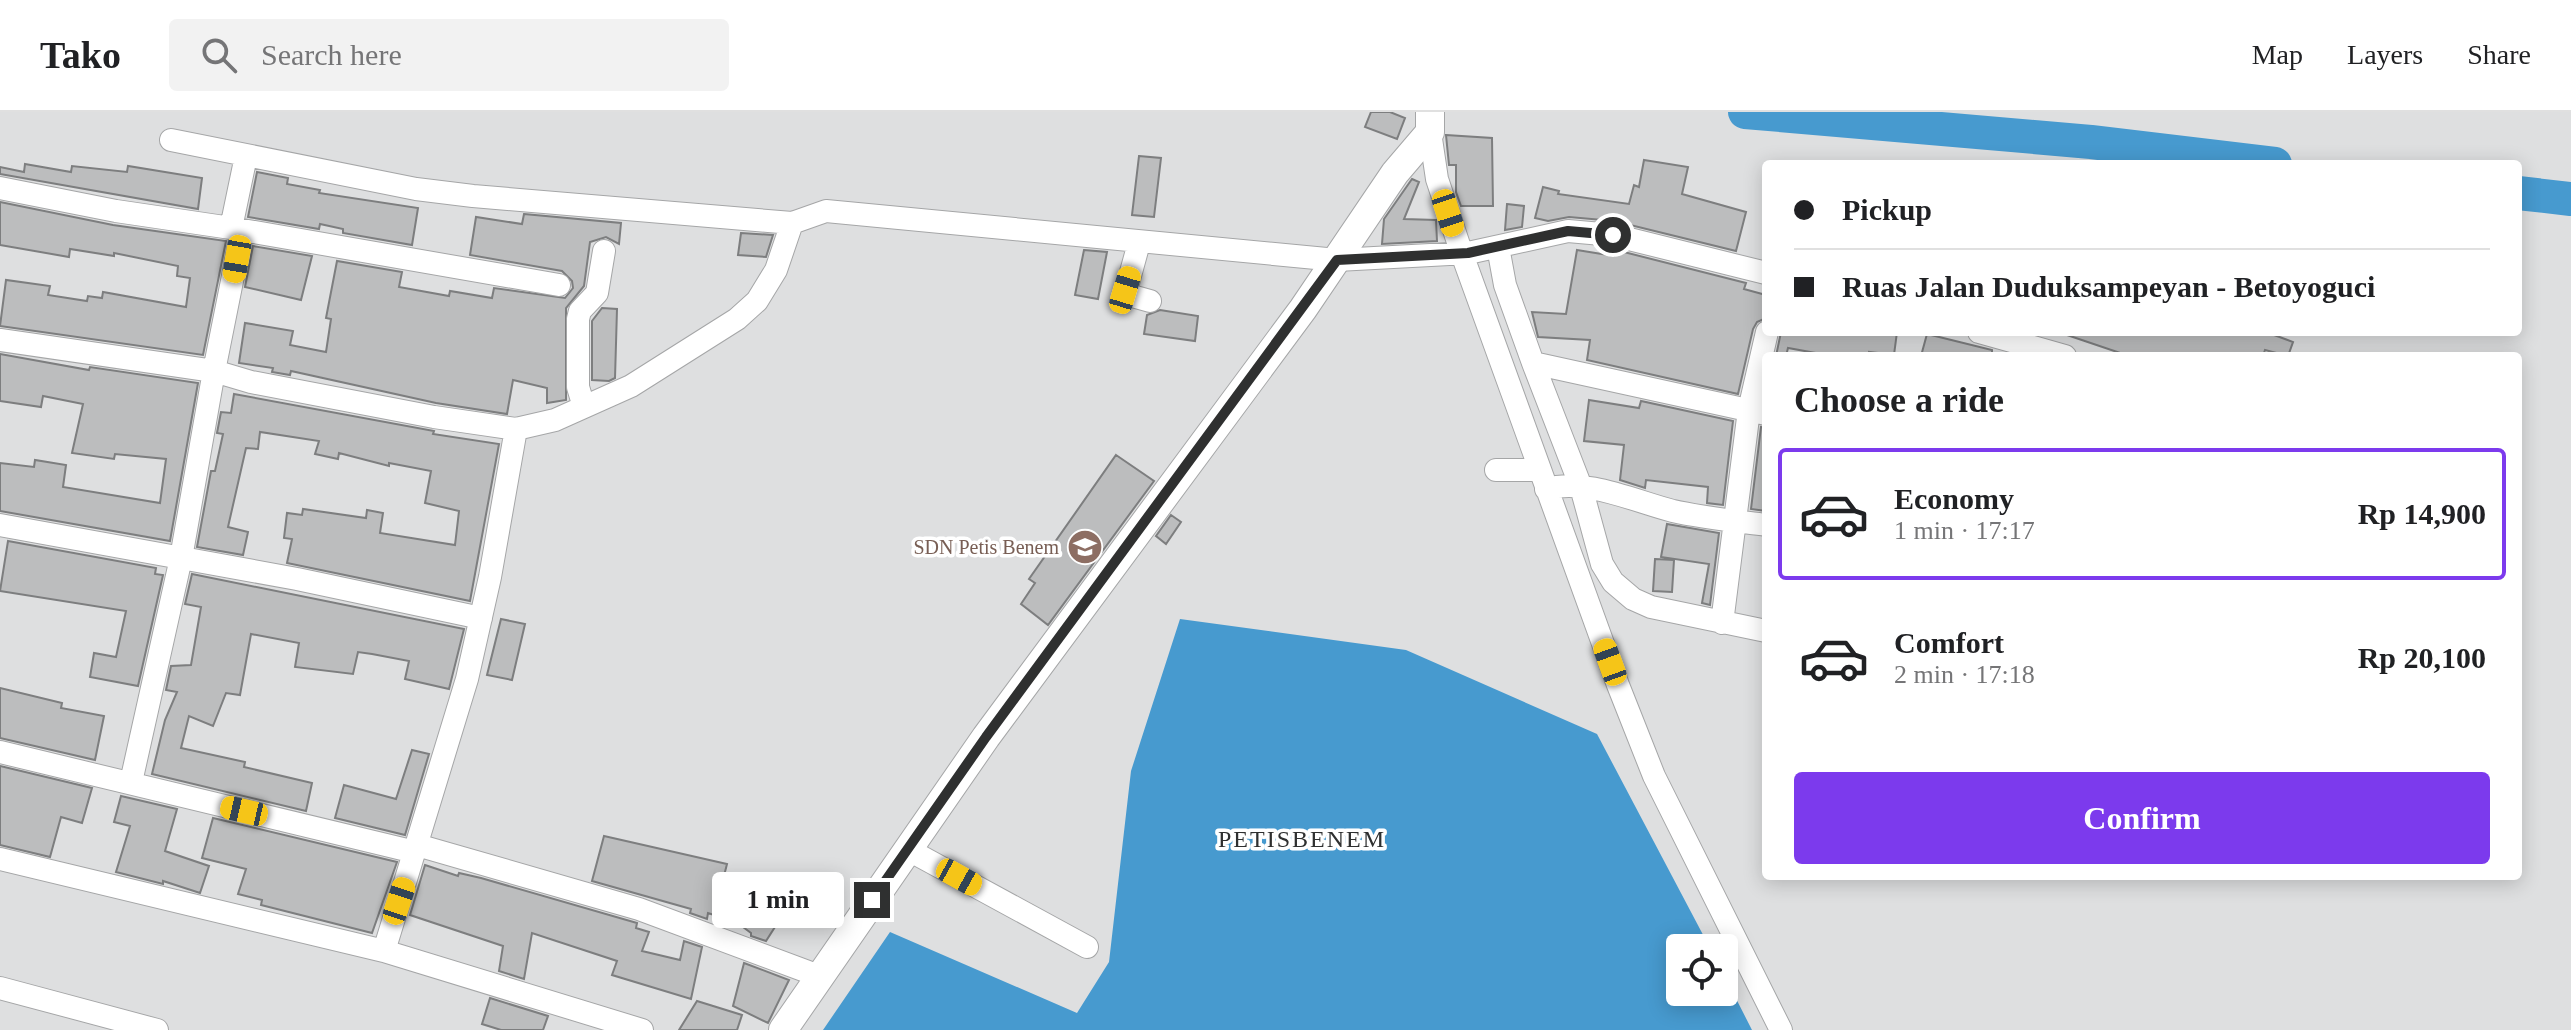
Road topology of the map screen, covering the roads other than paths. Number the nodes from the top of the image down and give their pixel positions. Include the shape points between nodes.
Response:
1 (1430, 122) edge
2 (171, 140) dead end
3 (246, 156) junction
4 (0, 188) edge
5 (792, 223) junction
6 (237, 229) junction
7 (1139, 243) junction
8 (604, 251) dead end
9 (1478, 251) junction
10 (1337, 260) junction
11 (1762, 272) edge
12 (559, 285) dead end
13 (1150, 301) dead end
14 (1993, 336) edge
15 (0, 340) edge
16 (2051, 352) edge
17 (1533, 363) junction
18 (214, 371) junction
19 (1762, 372) edge
20 (584, 407) junction
21 (1757, 412) edge
22 (516, 429) junction
23 (1496, 470) dead end
24 (1559, 484) junction
25 (1737, 521) junction
26 (1762, 524) edge
27 (0, 525) edge
28 (181, 558) junction
29 (481, 618) junction
30 (1722, 623) junction
31 (1762, 630) edge
32 (0, 752) edge
33 (131, 782) junction
34 (416, 848) junction
35 (907, 849) junction
36 (0, 859) edge
37 (1087, 947) dead end
38 (384, 951) junction
39 (819, 976) junction
40 (0, 988) edge
41 (157, 1030) edge
42 (642, 1030) edge
43 (783, 1030) edge
44 (1781, 1030) edge

1 - 9 street via 1437,179
1 - 10 main road
2 - 3 street
3 - 5 street via 473,196
3 - 6 street
4 - 6 street
5 - 7 street via 843,211
5 - 20 street via 776,270 757,301 737,319 631,386
6 - 12 street
6 - 18 street
7 - 10 street
7 - 13 street via 1125,294
8 - 20 street via 597,293 578,319 578,387
9 - 10 street
9 - 11 street via 1568,231 1613,235
9 - 17 street via 1505,285
9 - 24 street
10 - 35 main road
14 - 16 street
15 - 18 street
17 - 21 street
17 - 24 street
18 - 22 street
18 - 28 street
19 - 21 street
20 - 22 street
21 - 25 street
22 - 29 street
23 - 24 street
24 - 25 street
24 - 30 street via 1623,593 1651,607
24 - 44 street via 1654,776
25 - 26 street
25 - 30 street
27 - 28 street
28 - 29 street
28 - 33 street
29 - 34 street
30 - 31 street
32 - 33 street
33 - 34 street
34 - 38 street
34 - 39 street via 639,909
35 - 37 street
35 - 39 main road
36 - 38 street
38 - 42 street
39 - 43 main road
40 - 41 street

